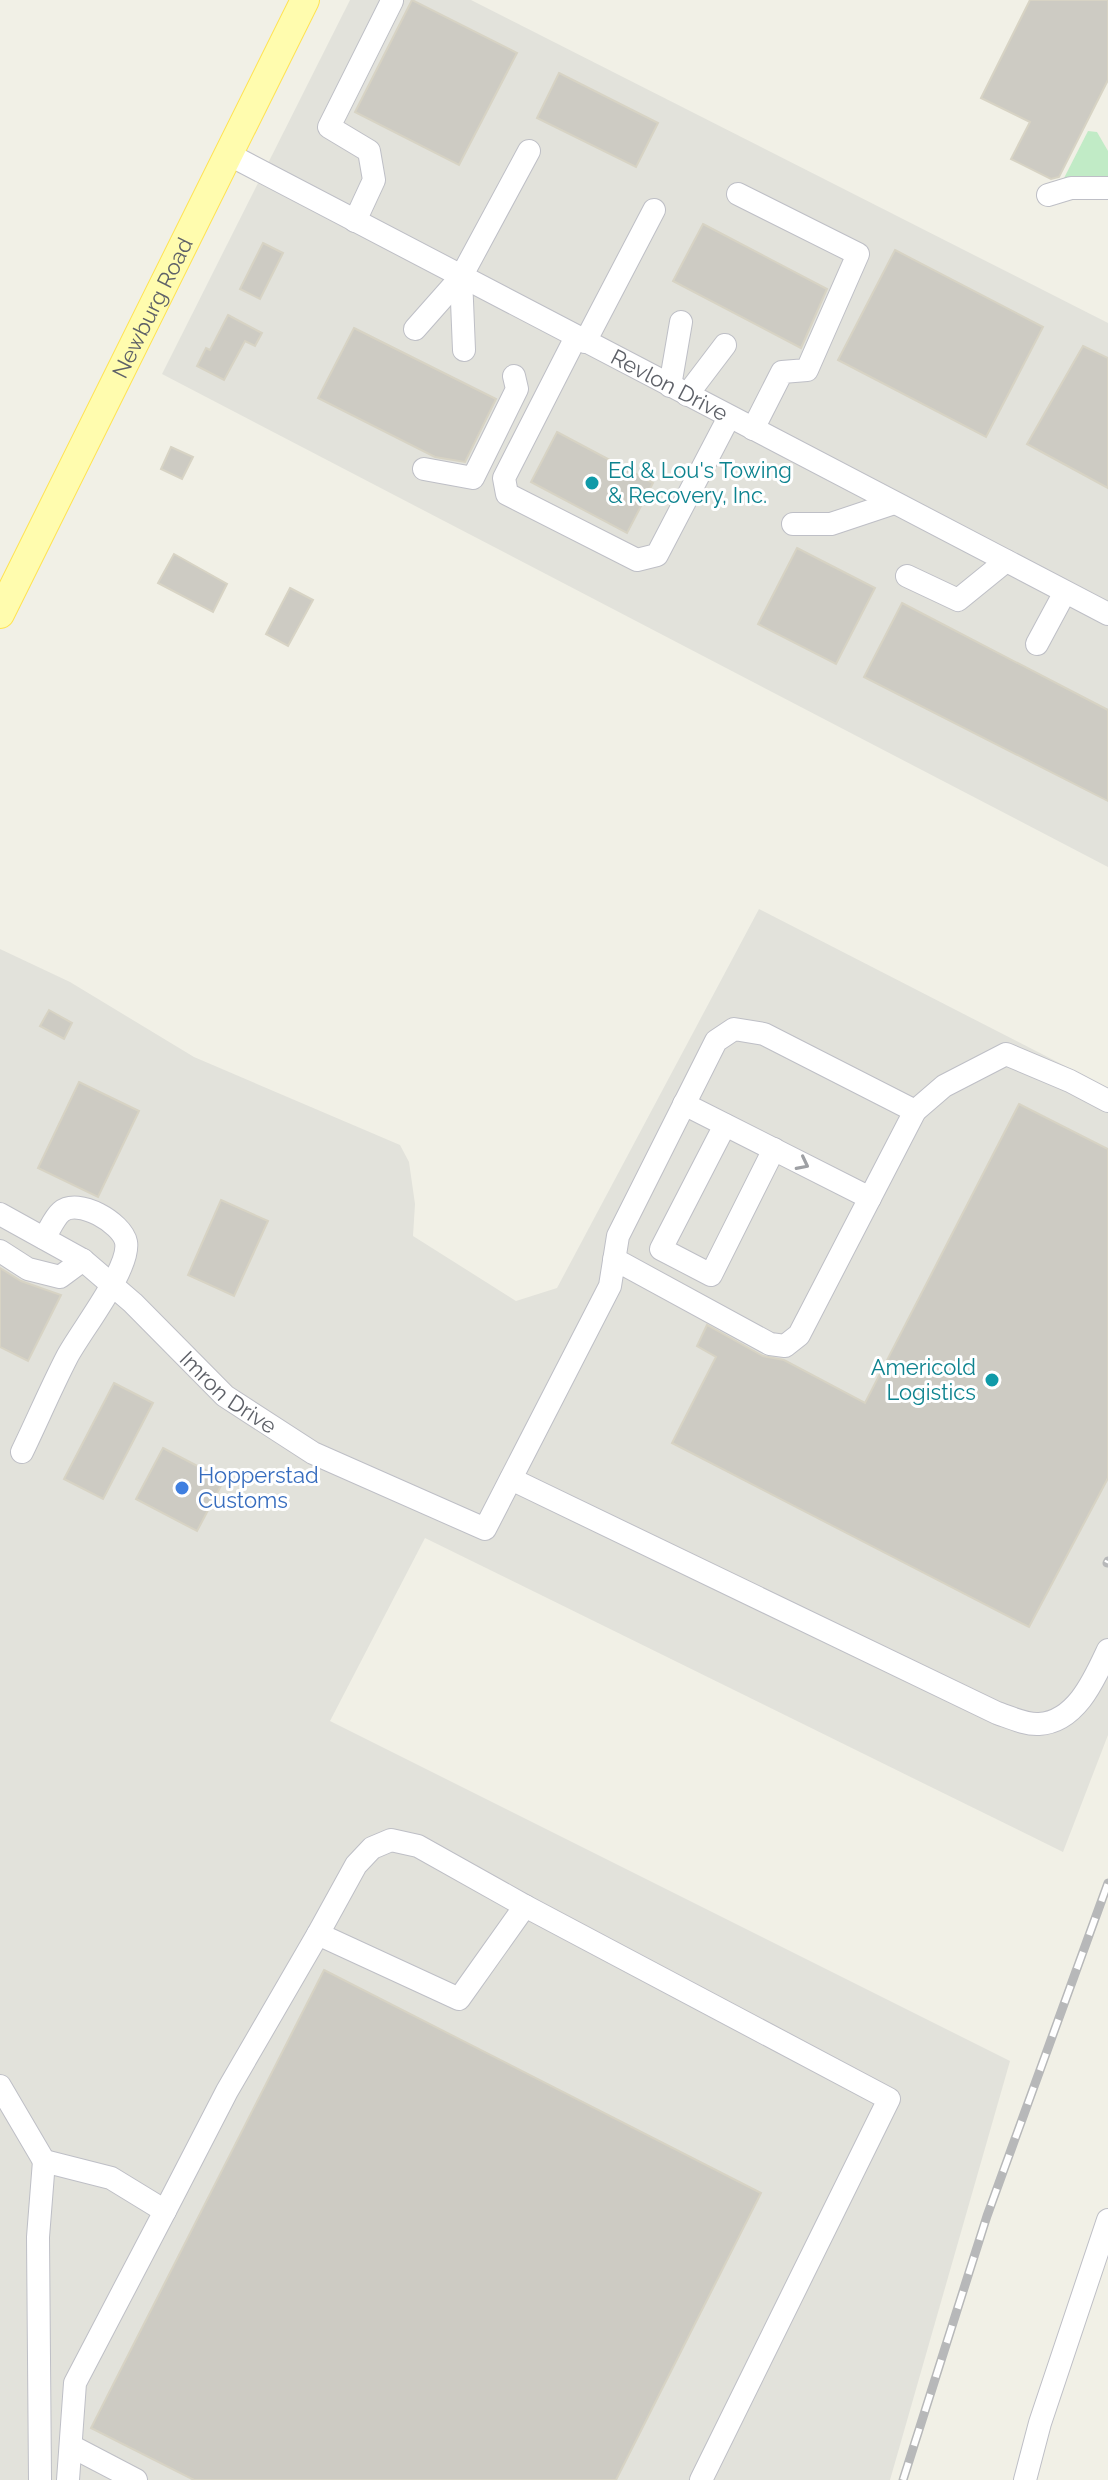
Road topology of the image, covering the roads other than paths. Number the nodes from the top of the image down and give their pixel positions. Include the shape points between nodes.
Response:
1 (305, 0) edge
2 (392, 1) edge
3 (529, 151) dead end
4 (230, 155) junction
5 (1108, 188) edge
6 (738, 194) dead end
7 (1048, 195) dead end
8 (654, 210) dead end
9 (355, 221) junction
10 (461, 277) junction
11 (681, 322) dead end
12 (415, 329) dead end
13 (581, 340) junction
14 (725, 345) dead end
15 (464, 350) dead end
16 (514, 376) dead end
17 (679, 391) junction
18 (729, 417) junction
19 (753, 429) junction
20 (424, 469) dead end
21 (894, 503) junction
22 (793, 524) dead end
23 (1006, 561) junction
24 (907, 576) dead end
25 (1065, 592) junction
26 (0, 614) edge
27 (1108, 614) edge
28 (1037, 644) dead end
29 (1108, 1101) edge
30 (684, 1104) junction
31 (915, 1111) junction
32 (725, 1125) junction
33 (774, 1149) junction
34 (870, 1198) junction
35 (1, 1217) edge
36 (44, 1238) junction
37 (0, 1251) edge
38 (614, 1259) junction
39 (83, 1260) junction
40 (111, 1285) junction
41 (22, 1452) dead end
42 (511, 1479) junction
43 (1108, 1650) edge
44 (525, 1906) junction
45 (318, 1934) junction
46 (0, 2086) edge
47 (44, 2161) junction
48 (165, 2211) junction
49 (1108, 2220) edge
50 (71, 2446) junction
51 (40, 2480) edge
52 (68, 2480) edge
53 (136, 2480) edge
54 (701, 2480) edge
55 (1025, 2480) edge

1 - 4 main road, Newburg Road
2 - 9 street via 329,127 369,151 374,180
3 - 10 street
4 - 9 street, Revlon Drive
4 - 26 main road, Newburg Road
5 - 7 street via 1071,188
6 - 19 street via 858,254 807,370 782,372
8 - 13 street
9 - 10 street, Revlon Drive
10 - 12 street
10 - 13 street, Revlon Drive
10 - 15 street
11 - 17 street
13 - 17 street, Revlon Drive
13 - 18 street via 504,478 507,494 637,560 657,555
14 - 17 street
16 - 20 street via 517,389 473,478
17 - 18 street, Revlon Drive
18 - 19 street, Revlon Drive
19 - 21 street, Revlon Drive
21 - 22 street via 831,524
21 - 23 street, Revlon Drive
23 - 24 street via 958,600
23 - 25 street, Revlon Drive
25 - 27 street, Revlon Drive
25 - 28 street
29 - 31 street via 1006,1054 944,1086
30 - 31 street via 716,1041 734,1029 764,1034
30 - 32 street
30 - 38 street via 618,1236
31 - 34 street
32 - 33 street
32 - 33 street via 661,1249 711,1275
33 -> 34 street
34 - 38 street via 799,1335 785,1346 770,1344
35 - 36 street, Imron Drive
36 - 39 street, Imron Drive
36 - 40 street via 70,1207 85,1207 118,1228 126,1242 124,1262
37 - 39 street via 28,1269 60,1277
38 - 42 street via 610,1286
39 - 40 street, Imron Drive
40 - 41 street via 68,1355
40 - 42 street, Imron Drive via 225,1396 313,1453 485,1529
42 - 43 street via 997,1713 1038,1725 1066,1717 1095,1680
44 - 45 street via 459,1999
44 - 45 street via 418,1846 391,1840 372,1848 356,1865
44 - 54 street via 889,2099
45 - 48 street
46 - 47 street
47 - 48 street via 111,2178
47 - 51 street via 38,2237
48 - 50 street via 75,2383
49 - 55 street
50 - 52 street
50 - 53 street

